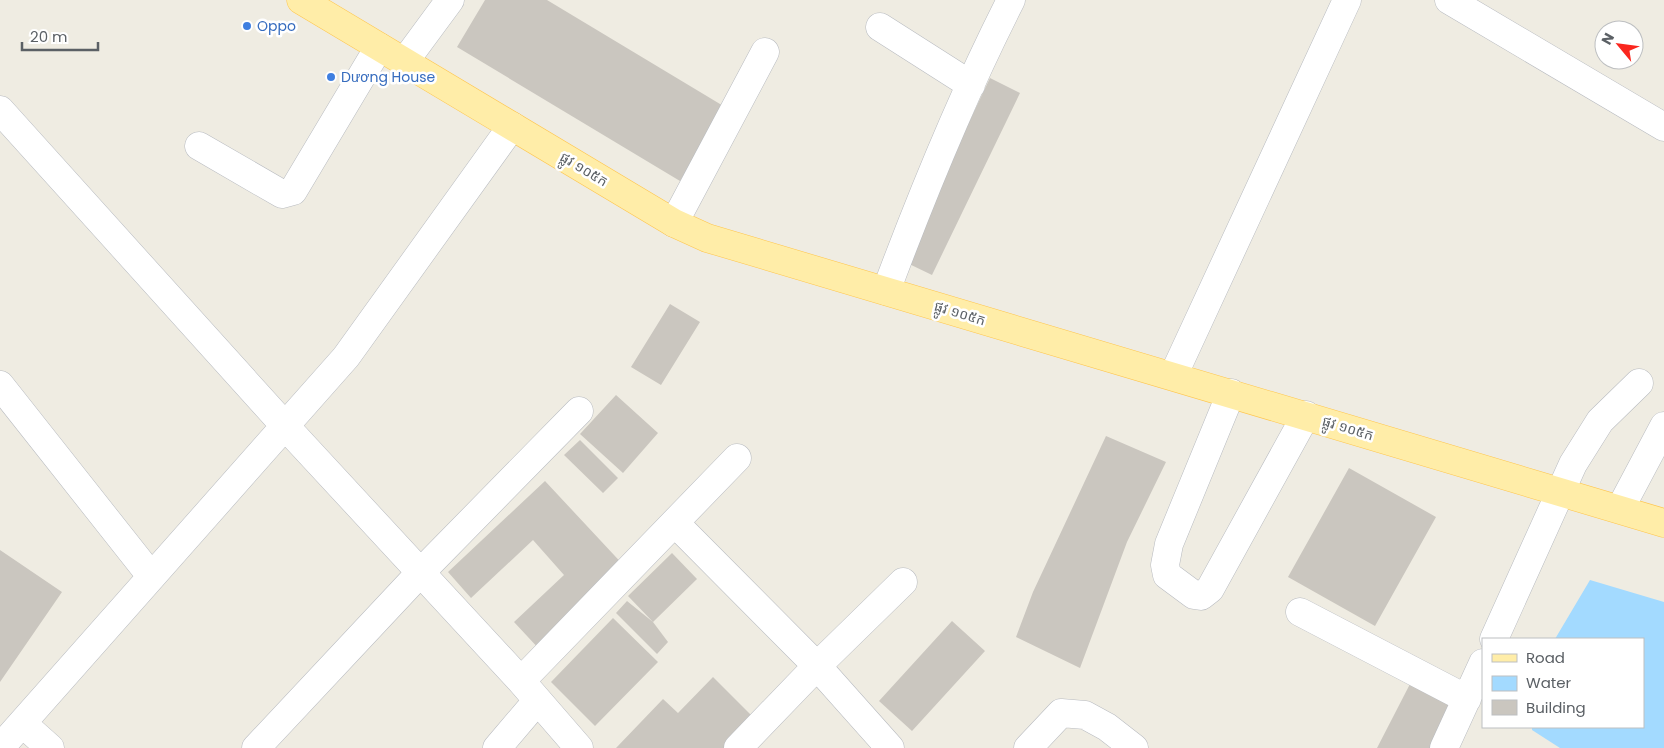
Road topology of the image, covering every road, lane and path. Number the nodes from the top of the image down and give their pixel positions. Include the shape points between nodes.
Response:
1 (301, 0) edge
2 (450, 0) edge
3 (1011, 0) edge
4 (1347, 0) edge
5 (1449, 0) edge
6 (880, 27) dead end
7 (379, 47) junction
8 (765, 52) dead end
9 (405, 61) junction
10 (970, 85) junction
11 (0, 110) edge
12 (512, 126) junction
13 (1664, 127) edge
14 (199, 146) dead end
15 (674, 223) junction
16 (886, 291) junction
17 (1173, 376) junction
18 (1640, 383) dead end
19 (0, 385) edge
20 (1231, 393) junction
21 (579, 411) dead end
22 (1306, 415) junction
23 (1664, 426) edge
24 (286, 427) junction
25 (737, 458) dead end
26 (1560, 491) junction
27 (1620, 510) junction
28 (675, 523) junction
29 (1664, 523) edge
30 (420, 573) junction
31 (151, 576) junction
32 (903, 582) dead end
33 (1300, 612) dead end
34 (1494, 638) edge
35 (1482, 665) edge
36 (817, 666) junction
37 (529, 691) junction
38 (1467, 699) junction
39 (22, 723) junction
40 (0, 748) edge
41 (50, 748) edge
42 (256, 748) edge
43 (497, 748) edge
44 (579, 748) edge
45 (738, 748) edge
46 (890, 748) edge
47 (1028, 748) edge
48 (1134, 748) edge
49 (1444, 748) edge

1 - 7 main road, ផ្លូវ ១០៥ក
2 - 9 street
3 - 10 street
4 - 17 street
5 - 13 street
6 - 10 street
7 - 9 main road, ផ្លូវ ១០៥ក
7 - 14 street via 293,191 282,194
8 - 15 street
9 - 12 main road, ផ្លូវ ១០៥ក
10 - 16 street
11 - 24 street
12 - 15 main road, ផ្លូវ ១០៥ក
12 - 24 street via 346,357
15 - 16 main road, ផ្លូវ ១០៥ក via 706,238
16 - 17 main road, ផ្លូវ ១០៥ក
17 - 20 main road, ផ្លូវ ១០៥ក
18 - 26 street via 1600,421
19 - 31 street
20 - 22 main road, ផ្លូវ ១០៥ក
20 - 22 street via 1169,544 1165,565 1167,575 1194,595 1201,596 1210,590
21 - 30 street
22 - 26 main road, ផ្លូវ ១០៥ក
23 - 27 street
24 - 30 street
24 - 31 street
25 - 28 street
26 - 27 main road, ផ្លូវ ១០៥ក
26 - 34 street
27 - 29 main road, ផ្លូវ ១០៥ក
28 - 36 street
28 - 37 street
30 - 37 street
30 - 42 street
31 - 39 street
32 - 36 street
33 - 38 street
35 - 38 street
36 - 45 street
36 - 46 street
37 - 43 street
37 - 44 street
38 - 49 street
39 - 40 street
39 - 41 street
47 - 48 street via 1061,713 1085,715

